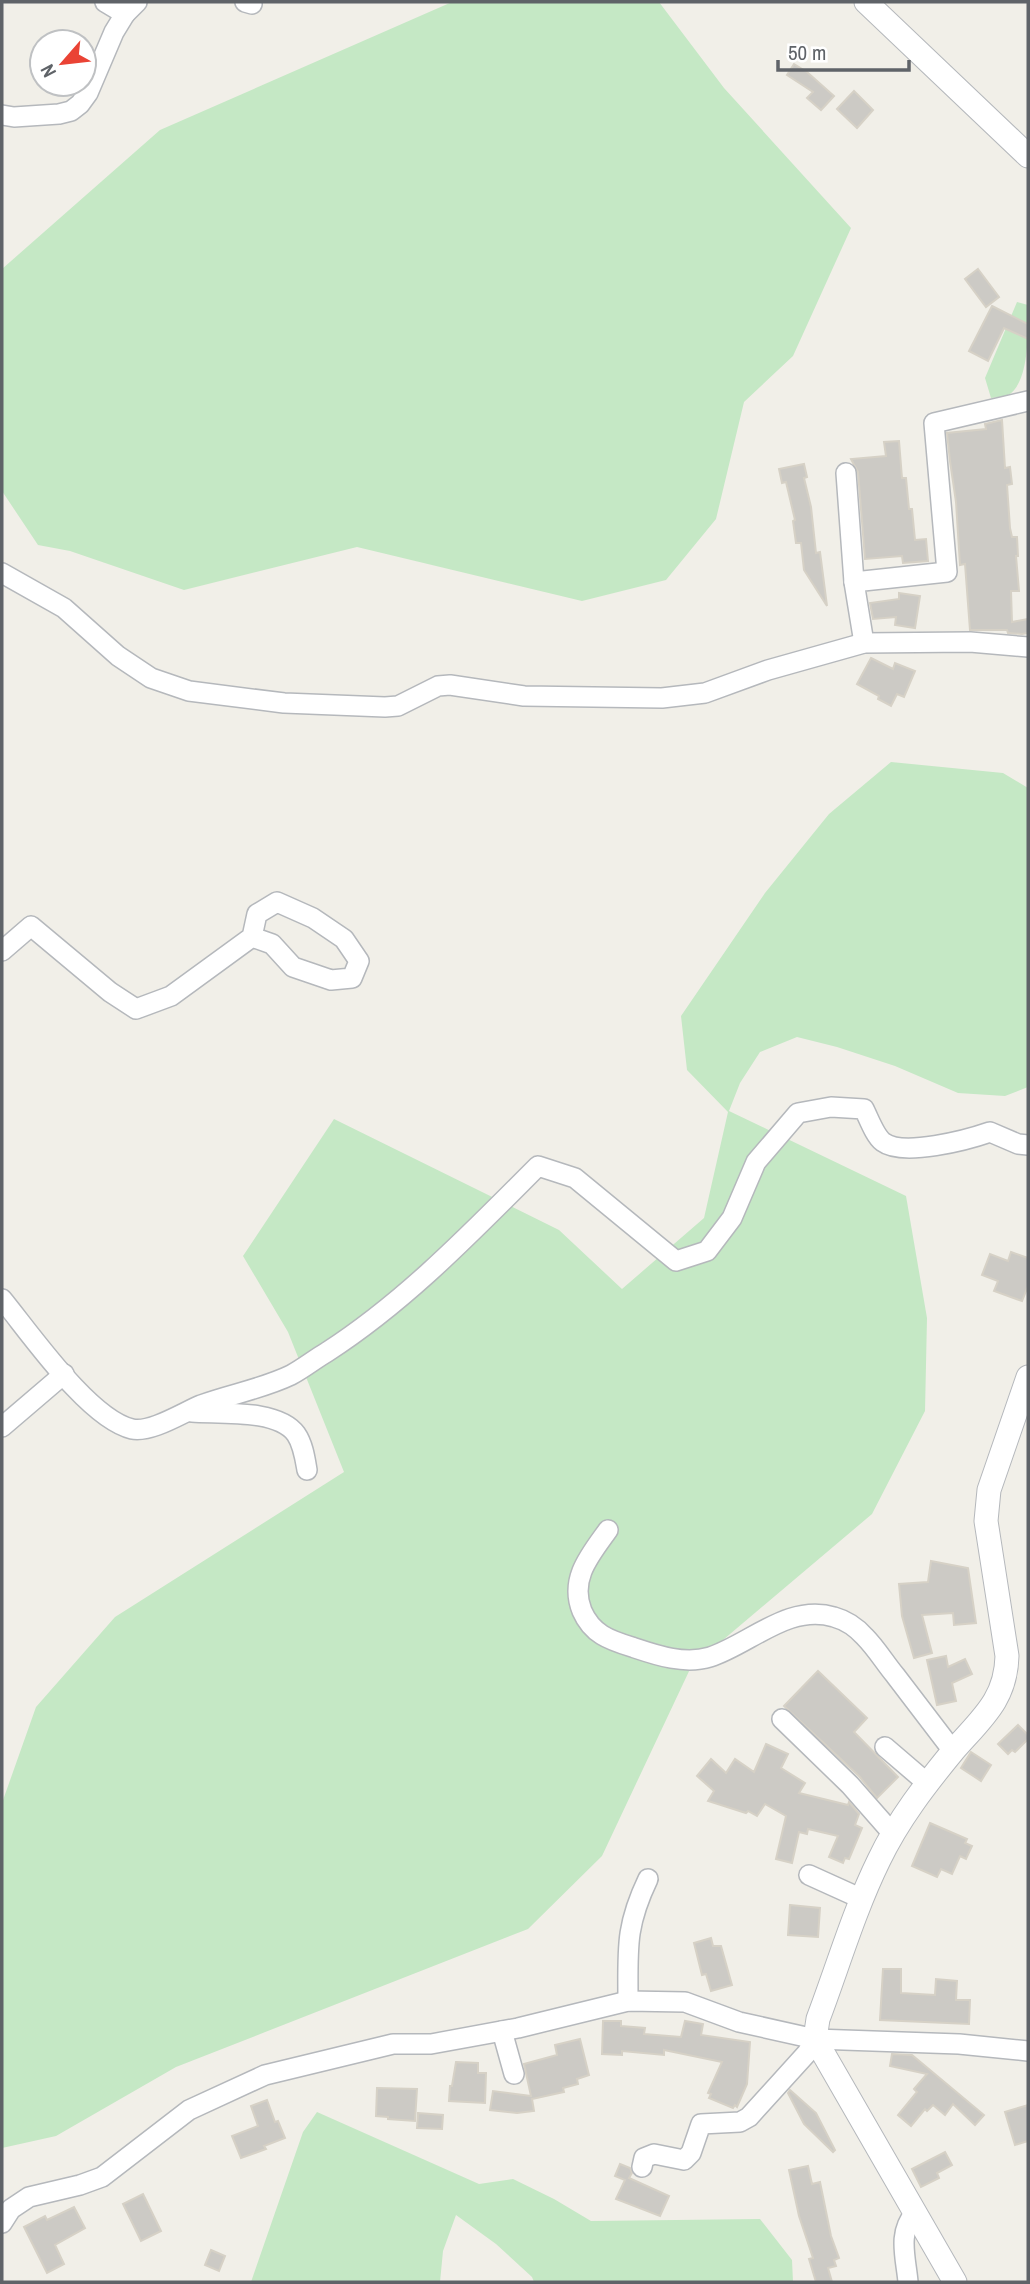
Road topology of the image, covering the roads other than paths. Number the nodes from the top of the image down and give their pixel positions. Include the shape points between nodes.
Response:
1 (105, 2) edge
2 (866, 2) edge
3 (131, 8) edge
4 (2, 115) edge
5 (1028, 156) edge
6 (1028, 401) edge
7 (846, 473) dead end
8 (2, 573) edge
9 (854, 582) junction
10 (864, 643) junction
11 (1028, 647) edge
12 (251, 937) junction
13 (2, 951) edge
14 (1028, 1145) edge
15 (6, 1312) edge
16 (64, 1374) junction
17 (1028, 1377) edge
18 (184, 1412) junction
19 (2, 1427) edge
20 (307, 1470) dead end
21 (608, 1530) dead end
22 (782, 1719) dead end
23 (885, 1747) dead end
24 (954, 1751) junction
25 (928, 1783) junction
26 (893, 1834) junction
27 (809, 1875) dead end
28 (648, 1879) dead end
29 (862, 1899) junction
30 (628, 2001) junction
31 (502, 2031) junction
32 (815, 2039) junction
33 (1028, 2051) edge
34 (514, 2074) dead end
35 (642, 2167) dead end
36 (915, 2213) junction
37 (2, 2223) edge
38 (908, 2282) edge
39 (955, 2282) edge

1 - 3 street
2 - 5 street
3 - 4 street via 114,32 80,104 60,114
6 - 9 street via 934,423 947,572
7 - 9 street
8 - 10 street via 64,608 117,656 151,678 188,691 284,703 398,706 438,686 450,685 524,696 689,696
9 - 10 street
10 - 11 street via 970,642
12 - 12 street via 257,914 277,902 344,939 359,961 352,978 331,981 293,967 272,944
12 - 13 street via 171,996 136,1009 31,926
14 - 18 street via 990,1132 964,1141 897,1149 882,1142 864,1109 831,1107 798,1113 756,1162 732,1218 707,1251 676,1261 575,1178 538,1166 366,1327 292,1374
15 - 16 street
16 - 18 street via 110,1420 133,1429 151,1428
16 - 19 street
17 - 24 street via 989,1490 986,1521 1007,1675 991,1709
18 - 20 street via 266,1416 285,1424 296,1434
21 - 24 street via 586,1561 577,1585 589,1625 611,1641 683,1660 709,1657 801,1616 821,1613 838,1618 865,1637
22 - 26 street via 850,1784
23 - 25 street
24 - 25 street
25 - 26 street
26 - 29 street
27 - 29 street
28 - 30 street via 634,1907 628,1935
29 - 32 street via 818,2019
30 - 31 street
30 - 32 street via 685,2002 739,2022
31 - 34 street
31 - 37 street via 432,2044 393,2044 265,2076 190,2110 102,2177 29,2197 11,2209
32 - 33 street
32 - 35 street via 749,2117 740,2122 701,2124 684,2160 654,2154 644,2158
32 - 36 street
36 - 38 street via 903,2236
36 - 39 street

